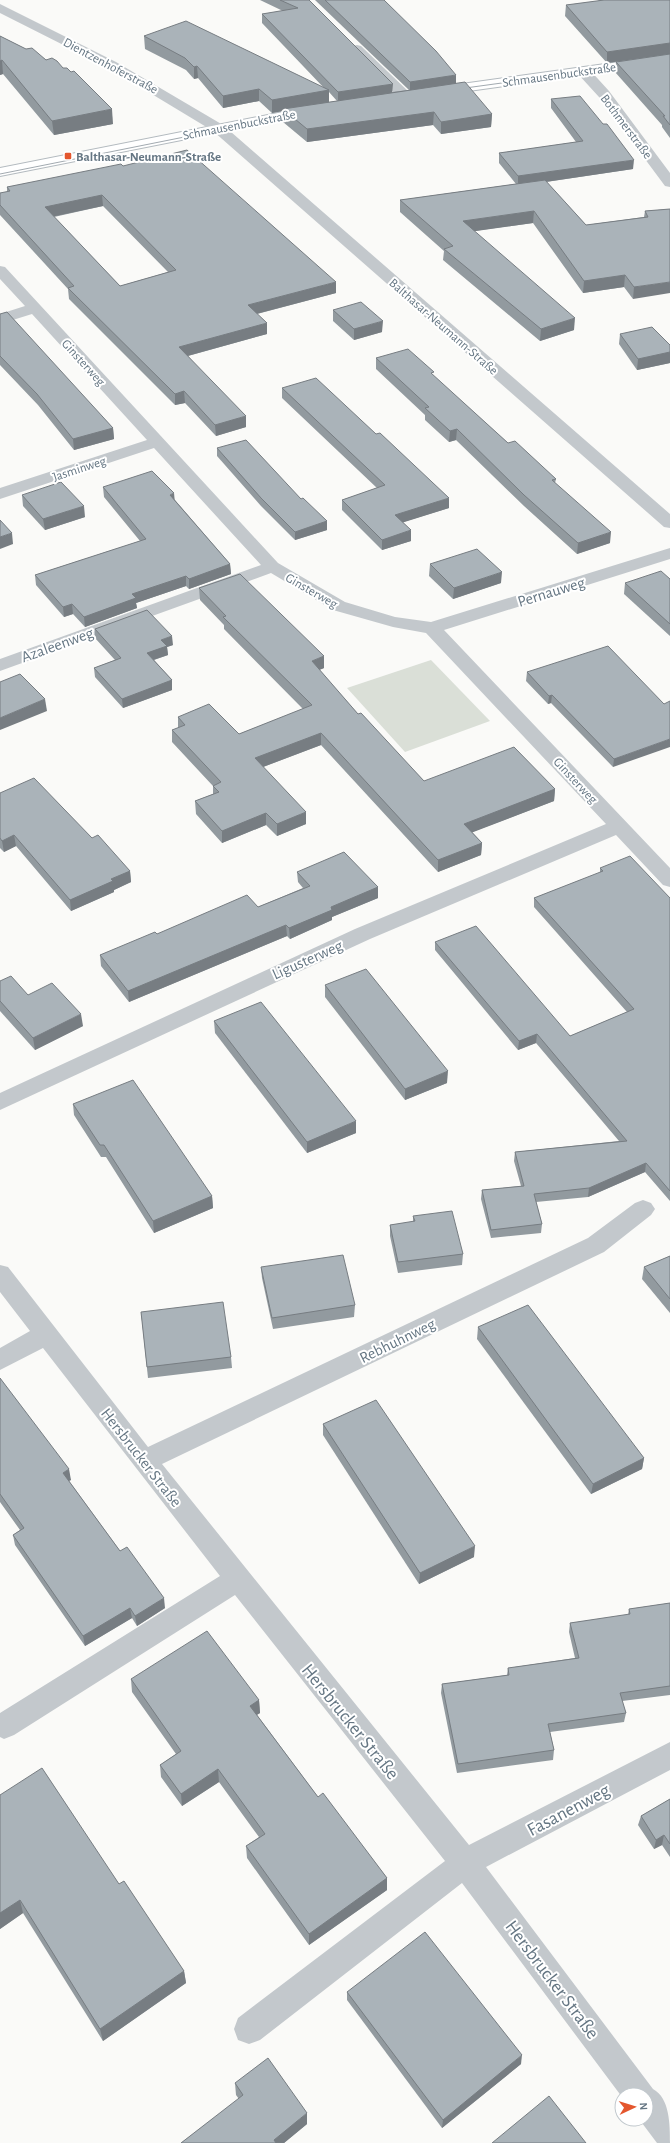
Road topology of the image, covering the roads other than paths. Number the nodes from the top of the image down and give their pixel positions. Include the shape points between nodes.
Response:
1 (0, 8) edge
2 (348, 40) edge
3 (670, 59) edge
4 (583, 71) junction
5 (405, 96) junction
6 (389, 99) edge
7 (326, 108) edge
8 (218, 128) junction
9 (0, 172) edge
10 (670, 183) edge
11 (0, 270) edge
12 (35, 308) junction
13 (0, 319) edge
14 (157, 442) junction
15 (0, 494) edge
16 (670, 523) edge
17 (670, 553) edge
18 (272, 567) junction
19 (432, 628) junction
20 (0, 665) edge
21 (619, 826) junction
22 (670, 880) edge
23 (0, 1102) edge
24 (643, 1209) dead end
25 (0, 1274) edge
26 (46, 1334) junction
27 (0, 1360) edge
28 (144, 1461) junction
29 (238, 1579) junction
30 (4, 1726) dead end
31 (670, 1755) edge
32 (465, 1863) junction
33 (249, 2029) dead end
34 (634, 2087) edge
35 (654, 2113) edge
36 (670, 2134) edge

1 - 8 street, Dientzenhoferstraße via 92,52
2 - 5 street
3 - 4 street, Schmausenbuckstraße
4 - 5 street, Schmausenbuckstraße
4 - 10 street, Bothmerstraße via 604,94
5 - 6 street, Schmausenbuckstraße
7 - 8 street, Schmausenbuckstraße
8 - 9 street, Schmausenbuckstraße
8 - 16 street, Balthasar-Neumann-Straße
11 - 12 street, Ginsterweg
12 - 13 street
12 - 14 street, Ginsterweg
14 - 15 street, Jasminweg
14 - 18 street, Ginsterweg
17 - 19 street, Pernauweg
18 - 19 street, Ginsterweg via 339,606 393,622
18 - 20 street, Azaleenweg
19 - 21 street, Ginsterweg
21 - 22 street, Ginsterweg
21 - 23 street, Ligusterweg via 568,850 414,911
24 - 28 street, Rebhuhnweg via 596,1245
25 - 26 street, Hersbrucker Straße
26 - 27 street
26 - 28 street, Hersbrucker Straße
28 - 29 street, Hersbrucker Straße
29 - 30 street
29 - 32 street, Hersbrucker Straße
31 - 32 street, Fasanenweg
32 - 33 street
32 - 34 street, Hersbrucker Straße
35 - 36 street

